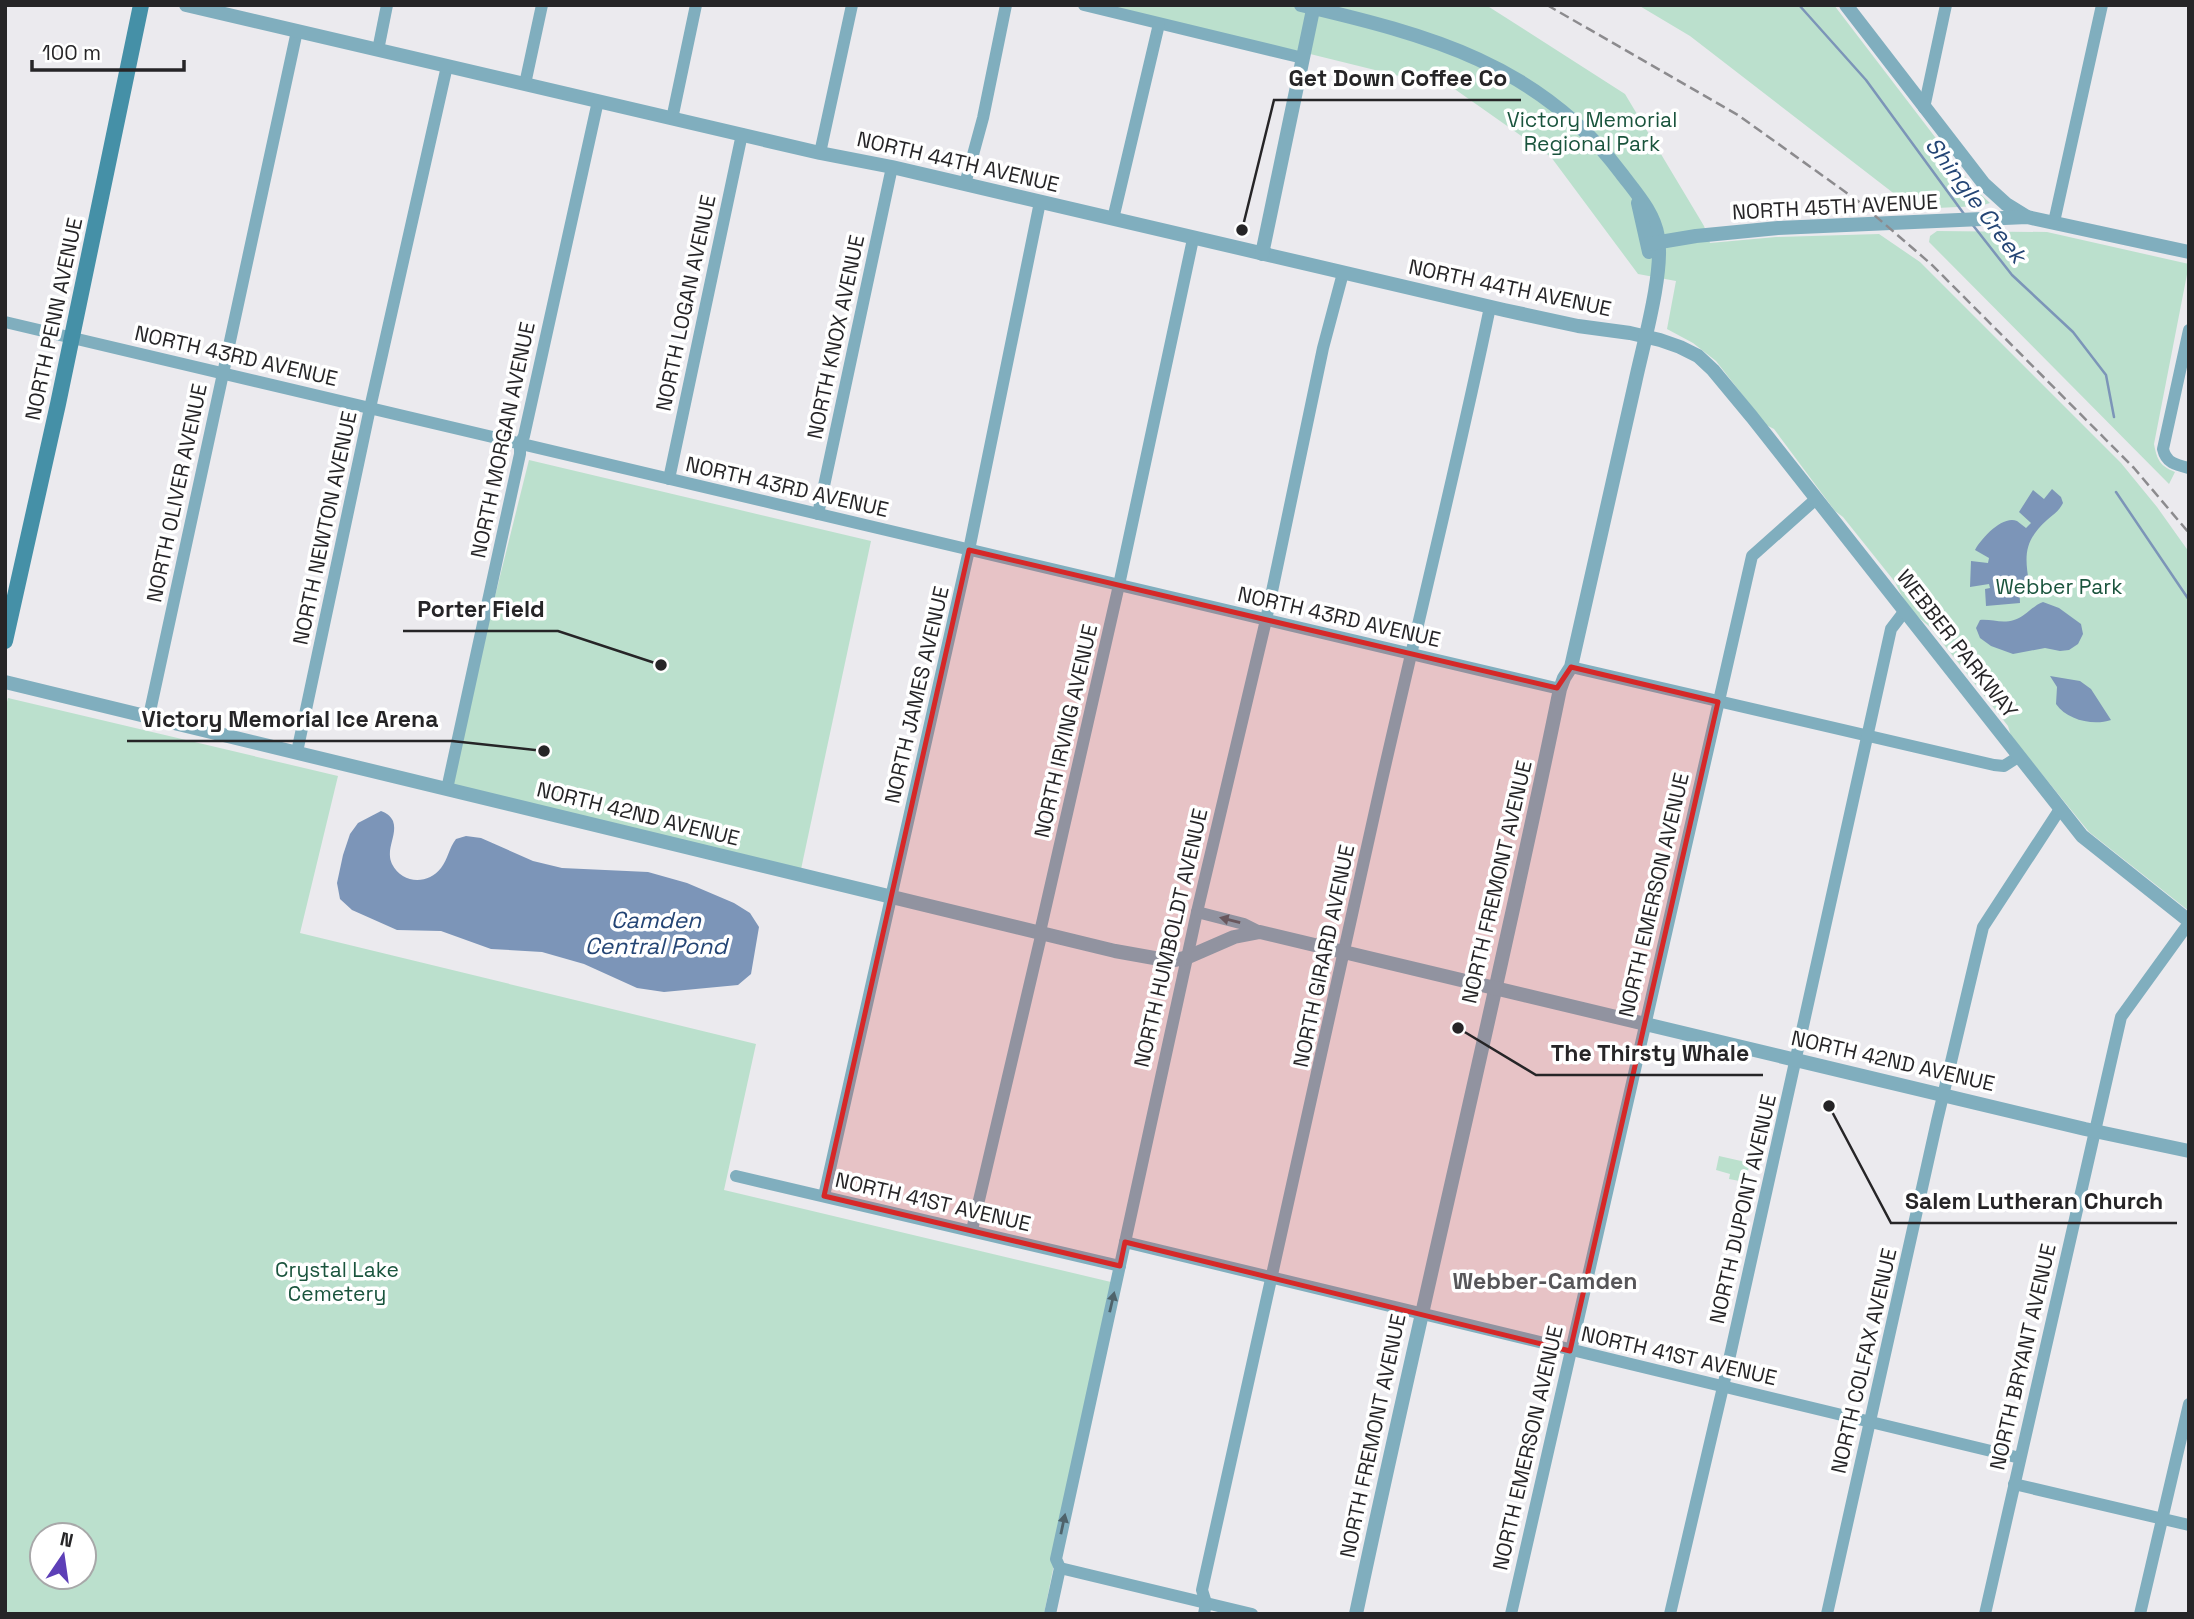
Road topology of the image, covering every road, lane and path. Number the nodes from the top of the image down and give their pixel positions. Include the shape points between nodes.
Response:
1 (141, 5) edge
2 (186, 5) edge
3 (387, 5) edge
4 (542, 5) edge
5 (696, 5) edge
6 (852, 5) edge
7 (1006, 5) edge
8 (1084, 5) edge
9 (1846, 5) edge
10 (1946, 5) edge
11 (2102, 5) edge
12 (1309, 6) edge
13 (232, 10) edge
14 (1159, 24) junction
15 (297, 31) junction
16 (378, 50) junction
17 (1303, 58) junction
18 (447, 66) junction
19 (525, 84) junction
20 (598, 101) junction
21 (1924, 108) junction
22 (673, 118) junction
23 (742, 134) junction
24 (820, 153) junction
25 (892, 167) junction
26 (965, 184) junction
27 (1040, 202) junction
28 (2026, 217) junction
29 (1114, 219) junction
30 (2054, 222) junction
31 (1193, 239) junction
32 (1653, 243) junction
33 (2189, 252) edge
34 (1262, 254) junction
35 (1343, 273) junction
36 (1490, 307) junction
37 (5, 322) edge
38 (2189, 330) edge
39 (72, 337) junction
40 (1644, 337) junction
41 (1713, 370) joint
42 (223, 373) junction
43 (370, 408) junction
44 (520, 444) junction
45 (2189, 468) edge
46 (669, 479) junction
47 (1816, 499) junction
48 (818, 514) junction
49 (969, 550) junction
50 (1119, 585) junction
51 (1904, 612) junction
52 (1266, 620) junction
53 (5, 641) edge
54 (1411, 654) junction
55 (1571, 667) junction
56 (5, 682) edge
57 (1560, 689) junction
58 (1718, 702) junction
59 (149, 716) junction
60 (1867, 736) junction
61 (297, 752) junction
62 (2018, 757) junction
63 (447, 789) junction
64 (2060, 809) junction
65 (891, 897) junction
66 (1197, 912) junction
67 (2189, 922) edge
68 (1040, 932) junction
69 (1260, 932) junction
70 (1345, 952) junction
71 (1188, 957) junction
72 (1495, 988) junction
73 (1645, 1024) junction
74 (1796, 1060) junction
75 (1943, 1094) junction
76 (2095, 1130) junction
77 (2189, 1152) edge
78 (736, 1176) dead end
79 (824, 1196) junction
80 (972, 1230) junction
81 (1125, 1242) junction
82 (1120, 1266) junction
83 (1273, 1277) junction
84 (1421, 1313) junction
85 (1570, 1350) junction
86 (1723, 1387) junction
87 (2189, 1404) edge
88 (1870, 1422) junction
89 (2020, 1458) junction
90 (2014, 1484) junction
91 (2162, 1519) junction
92 (2189, 1525) edge
93 (1060, 1568) junction
94 (1205, 1609) edge
95 (1051, 1614) edge
96 (1252, 1614) edge
97 (1356, 1614) edge
98 (1511, 1614) edge
99 (1670, 1614) edge
100 (1827, 1614) edge
101 (1984, 1614) edge
102 (2140, 1614) edge

1 - 39 main road, NORTH PENN AVENUE
2 - 13 street, NORTH 44TH AVENUE
3 - 16 street
4 - 19 street
5 - 22 street
6 - 24 street
7 - 26 street
8 - 14 street
9 - 21 street
10 - 21 street
11 - 30 street
12 - 17 street
12 - 32 street via 1454,48 1549,99 1590,134 1650,212
13 - 15 street, NORTH 44TH AVENUE
14 - 17 street
14 - 29 street
15 - 16 street, NORTH 44TH AVENUE
15 - 42 street, NORTH OLIVER AVENUE
16 - 18 street, NORTH 44TH AVENUE
17 - 34 street
18 - 19 street, NORTH 44TH AVENUE
18 - 43 street, NORTH NEWTON AVENUE
19 - 20 street, NORTH 44TH AVENUE
20 - 22 street, NORTH 44TH AVENUE
20 - 44 street, NORTH MORGAN AVENUE
21 - 28 street via 1984,184
22 - 23 street, NORTH 44TH AVENUE
23 - 24 street, NORTH 44TH AVENUE
23 - 46 street, NORTH LOGAN AVENUE
24 - 25 street, NORTH 44TH AVENUE
25 - 26 street, NORTH 44TH AVENUE
25 - 48 street, NORTH KNOX AVENUE
26 - 27 street, NORTH 44TH AVENUE
27 - 29 street, NORTH 44TH AVENUE
27 - 49 street, NORTH JAMES AVENUE
28 - 30 street, NORTH 45TH AVENUE
28 - 32 street, NORTH 45TH AVENUE via 1778,228
29 - 31 street, NORTH 44TH AVENUE
30 - 33 street, NORTH 45TH AVENUE
31 - 34 street, NORTH 44TH AVENUE
31 - 50 street, NORTH IRVING AVENUE
32 - 40 street, NORTH FREMONT AVENUE via 1655,284
34 - 35 street, NORTH 44TH AVENUE
35 - 36 street, NORTH 44TH AVENUE
35 - 52 street, NORTH HUMBOLDT AVENUE
36 - 40 street, NORTH 44TH AVENUE
36 - 54 street, NORTH GIRARD AVENUE
37 - 39 street, NORTH 43RD AVENUE
38 - 45 street via 2162,449 2173,464
39 - 42 street, NORTH 43RD AVENUE
39 - 53 main road, NORTH PENN AVENUE
40 - 41 street, NORTH 44TH AVENUE via 1680,346
40 - 55 street, NORTH FREMONT AVENUE
41 - 47 street, WEBBER PARKWAY
42 - 43 street, NORTH 43RD AVENUE
42 - 59 street, NORTH OLIVER AVENUE
43 - 44 street, NORTH 43RD AVENUE
43 - 61 street, NORTH NEWTON AVENUE
44 - 46 street, NORTH 43RD AVENUE
44 - 63 street, NORTH MORGAN AVENUE
46 - 48 street, NORTH 43RD AVENUE
47 - 51 street, WEBBER PARKWAY
47 - 58 street, NORTH EMERSON AVENUE via 1752,556
48 - 49 street, NORTH 43RD AVENUE
49 - 50 street, NORTH 43RD AVENUE
49 - 65 street, NORTH JAMES AVENUE
50 - 52 street, NORTH 43RD AVENUE
50 - 68 street, NORTH IRVING AVENUE
51 - 60 street, NORTH DUPONT AVENUE via 1891,629
51 - 62 street, WEBBER PARKWAY
52 - 54 street, NORTH 43RD AVENUE
52 - 66 street, NORTH HUMBOLDT AVENUE
54 - 57 street, NORTH 43RD AVENUE
54 - 70 street, NORTH GIRARD AVENUE
55 - 57 street, NORTH FREMONT AVENUE
55 - 58 street
56 - 59 street, NORTH 42ND AVENUE
57 - 72 street, NORTH FREMONT AVENUE
58 - 60 street
58 - 73 street, NORTH EMERSON AVENUE
59 - 61 street, NORTH 42ND AVENUE
60 - 62 street via 1994,765 2004,766
60 - 74 street, NORTH DUPONT AVENUE
61 - 63 street, NORTH 42ND AVENUE
62 - 64 street, WEBBER PARKWAY
63 - 65 street, NORTH 42ND AVENUE
64 - 67 street, WEBBER PARKWAY via 2097,850
64 - 75 street, NORTH COLFAX AVENUE via 1983,927
65 - 68 street, NORTH 42ND AVENUE
65 - 79 street, NORTH JAMES AVENUE
69 -> 66 street, NORTH 42ND AVENUE
66 - 71 street, NORTH HUMBOLDT AVENUE
67 - 76 street, NORTH BRYANT AVENUE via 2121,1017
68 - 71 street, NORTH 42ND AVENUE via 1158,959
68 - 80 street, NORTH IRVING AVENUE
69 - 70 street, NORTH 42ND AVENUE
69 - 71 street, NORTH 42ND AVENUE via 1234,937
70 - 72 street, NORTH 42ND AVENUE
70 - 83 street, NORTH GIRARD AVENUE
71 - 81 street, NORTH HUMBOLDT AVENUE
72 - 73 street, NORTH 42ND AVENUE
72 - 84 street, NORTH FREMONT AVENUE
73 - 74 street, NORTH 42ND AVENUE
73 - 85 street, NORTH EMERSON AVENUE
74 - 75 street, NORTH 42ND AVENUE
74 - 86 street, NORTH DUPONT AVENUE
75 - 76 street, NORTH 42ND AVENUE
75 - 88 street, NORTH COLFAX AVENUE
76 - 77 street, NORTH 42ND AVENUE
76 - 89 street, NORTH BRYANT AVENUE
78 - 79 street, NORTH 41ST AVENUE
79 - 80 street, NORTH 41ST AVENUE
80 - 82 street, NORTH 41ST AVENUE
81 - 82 street, NORTH HUMBOLDT AVENUE
81 - 83 street, NORTH 41ST AVENUE
93 -> 82 street, NORTH HUMBOLDT AVENUE via 1056,1559
83 - 84 street, NORTH 41ST AVENUE
83 - 94 street, NORTH GIRARD AVENUE via 1202,1590
84 - 85 street, NORTH 41ST AVENUE
84 - 97 street, NORTH FREMONT AVENUE
85 - 86 street, NORTH 41ST AVENUE
85 - 98 street, NORTH EMERSON AVENUE
86 - 88 street, NORTH 41ST AVENUE
86 - 99 street, NORTH DUPONT AVENUE
87 - 91 street
88 - 89 street, NORTH 41ST AVENUE
88 - 100 street, NORTH COLFAX AVENUE
89 - 90 street, NORTH BRYANT AVENUE
90 - 91 street
90 - 101 street, NORTH BRYANT AVENUE
91 - 92 street
91 - 102 street
93 - 94 street
93 - 95 street, NORTH HUMBOLDT AVENUE
94 - 96 street

